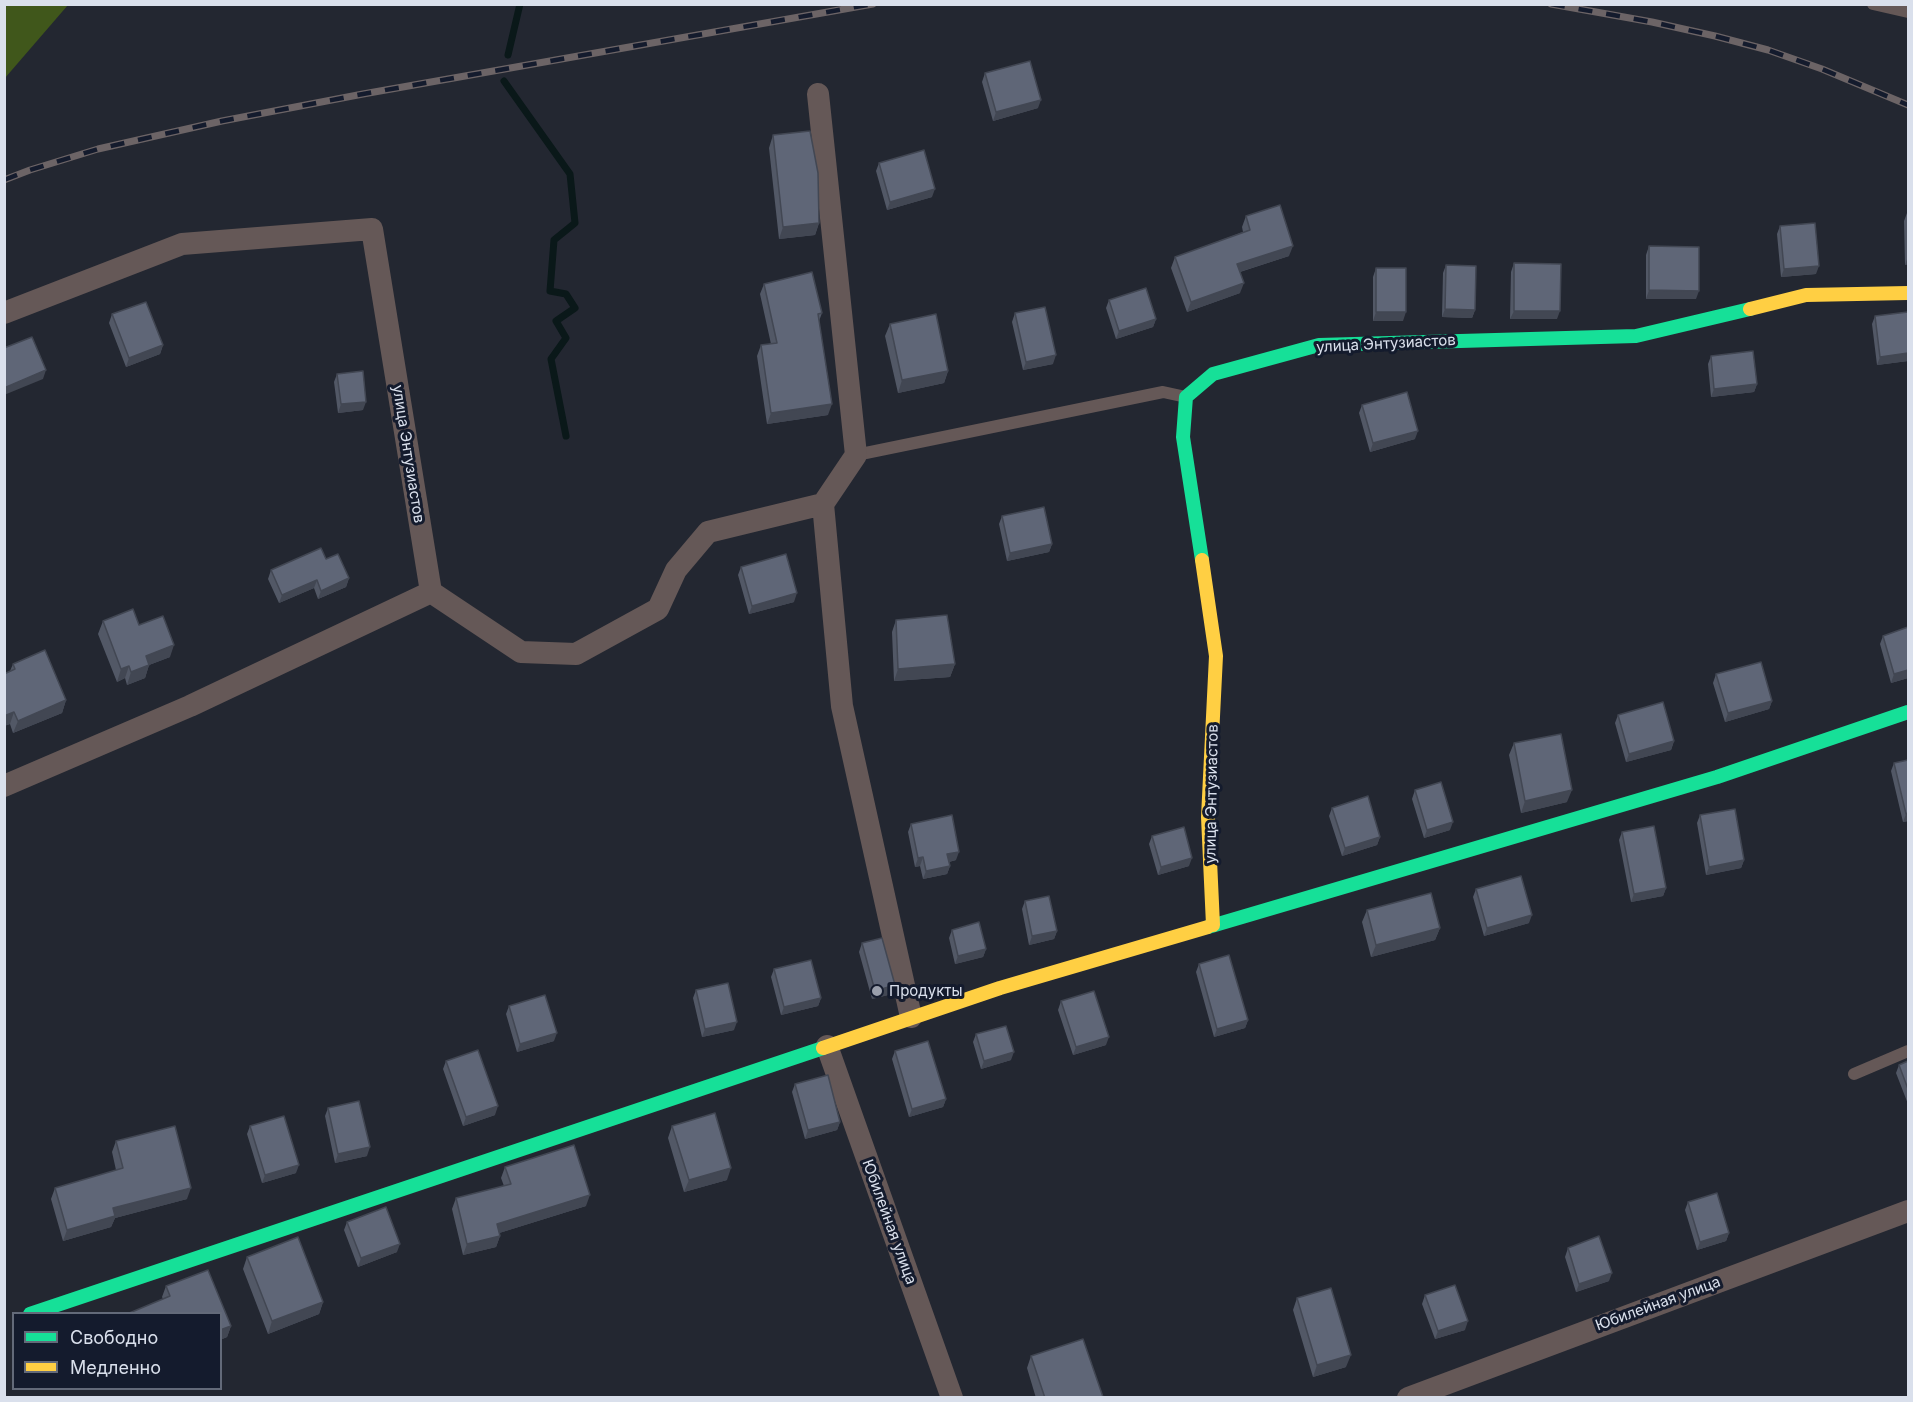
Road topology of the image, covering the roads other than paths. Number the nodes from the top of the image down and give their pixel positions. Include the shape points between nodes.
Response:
1 (1873, 4) edge
2 (1908, 12) edge
3 (818, 94) dead end
4 (1908, 293) edge
5 (4, 313) edge
6 (1186, 398) junction
7 (856, 455) junction
8 (823, 504) junction
9 (431, 592) junction
10 (1908, 712) edge
11 (4, 786) edge
12 (1213, 925) junction
13 (911, 1017) junction
14 (827, 1046) junction
15 (1908, 1051) edge
16 (1854, 1074) dead end
17 (1908, 1211) edge
18 (36, 1312) edge
19 (952, 1398) edge
20 (1408, 1398) edge

1 - 2 lane
3 - 7 street
4 - 6 street, улица Энтузиастов via 1806,295 1636,336 1320,345 1213,374
5 - 9 street, улица Энтузиастов via 182,244 372,229
6 - 7 lane via 1163,392
6 - 12 street, улица Энтузиастов via 1183,436 1216,656 1208,817
7 - 8 street
8 - 9 street via 708,532 676,570 658,609 576,654 521,652
8 - 13 street via 842,706
9 - 11 street via 190,706
10 - 12 street via 1717,777
12 - 13 street
13 - 14 street
14 - 18 street
14 - 19 street, Юбилейная улица
15 - 16 lane
17 - 20 street, Юбилейная улица

